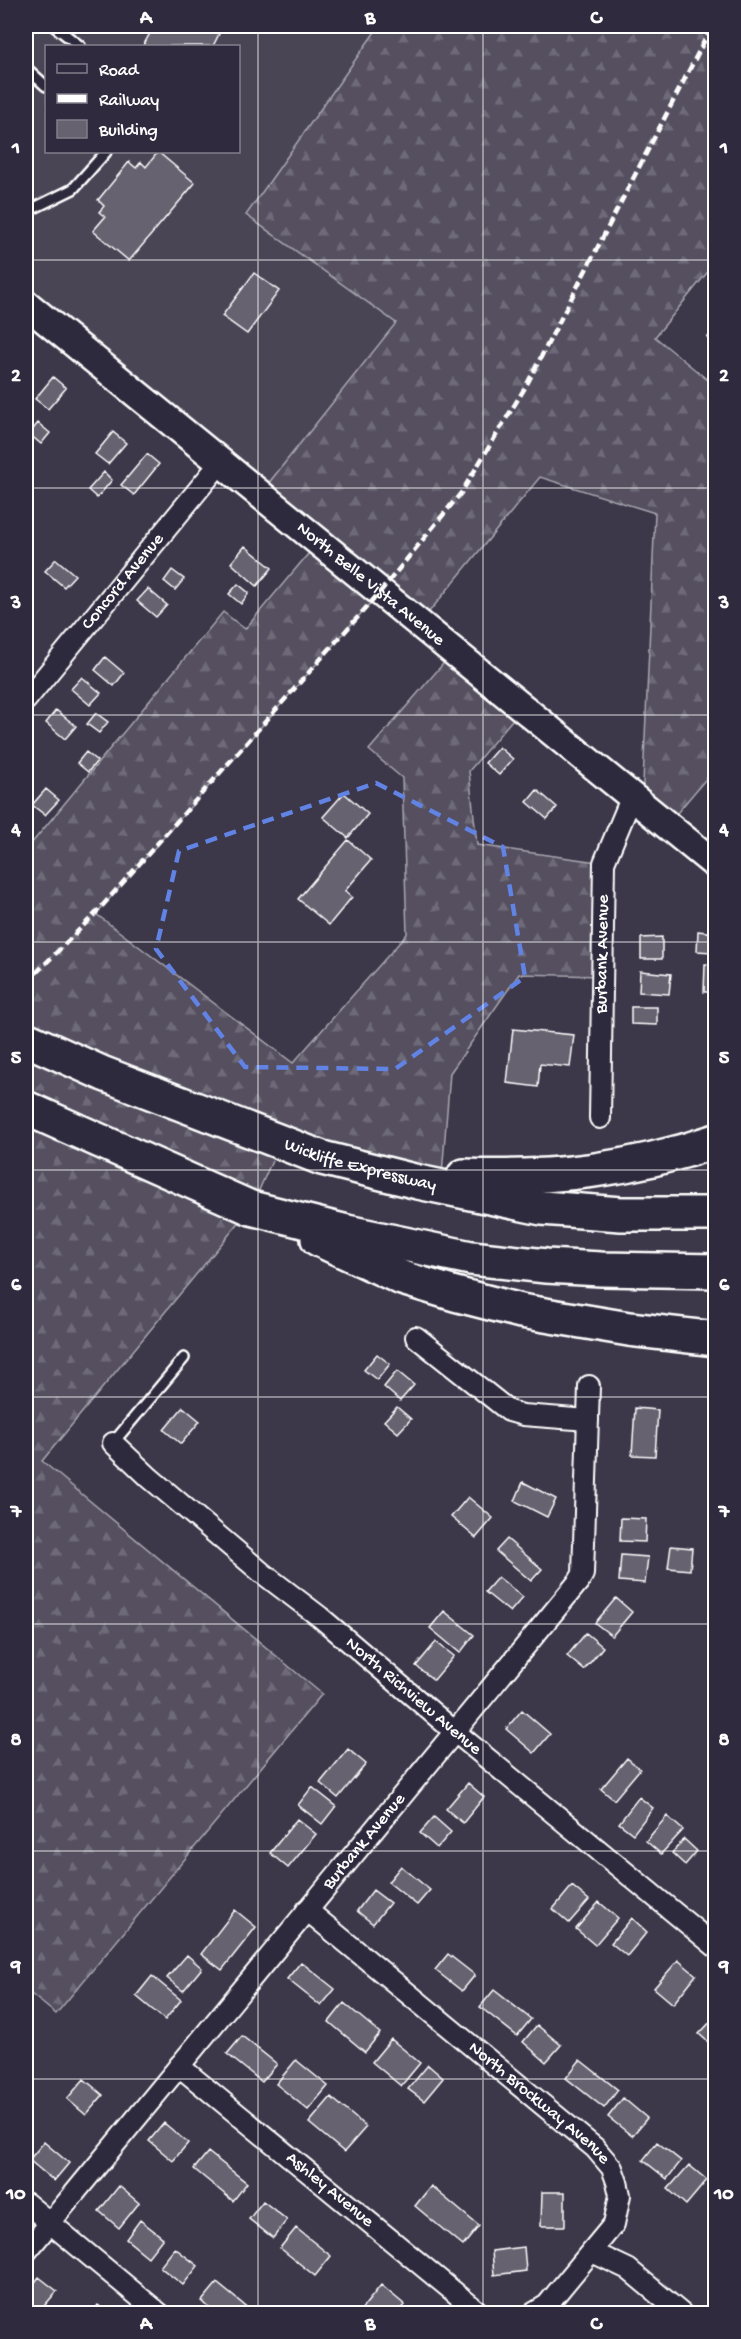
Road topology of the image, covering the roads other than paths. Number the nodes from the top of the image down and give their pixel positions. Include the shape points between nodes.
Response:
1 (54, 26) edge
2 (79, 45) edge
3 (26, 68) edge
4 (45, 85) edge
5 (105, 153) edge
6 (26, 212) edge
7 (28, 311) edge
8 (221, 462) junction
9 (26, 700) edge
10 (632, 796) junction
11 (716, 865) edge
12 (26, 1039) edge
13 (26, 1108) edge
14 (600, 1118) dead end
15 (716, 1141) edge
16 (382, 1173) junction
17 (251, 1208) junction
18 (716, 1214) edge
19 (716, 1271) edge
20 (416, 1337) dead end
21 (716, 1339) edge
22 (184, 1358) dead end
23 (590, 1386) dead end
24 (588, 1420) junction
25 (112, 1443) joint
26 (454, 1731) junction
27 (307, 1910) junction
28 (716, 1947) edge
29 (179, 2066) junction
30 (26, 2203) edge
31 (50, 2223) junction
32 (26, 2252) edge
33 (592, 2252) junction
34 (160, 2313) edge
35 (481, 2313) edge
36 (532, 2313) edge
37 (682, 2313) edge

1 - 2 lane
3 - 4 lane
5 - 6 lane via 73,189
7 - 8 street, North Belle Vista Avenue
8 - 9 street, Concord Avenue
8 - 10 street, North Belle Vista Avenue
10 - 11 street, North Belle Vista Avenue
10 - 14 street, Burbank Avenue via 604,863
12 - 16 highway, Wickliffe Expressway via 280,1143
13 - 17 highway
15 - 16 highway via 632,1165 572,1174 510,1178
16 - 18 highway, Wickliffe Expressway via 542,1208 621,1214
17 - 19 highway via 471,1258 601,1269
17 - 21 highway via 402,1278 455,1294 521,1311
20 - 24 street via 509,1412
22 - 25 lane
23 - 24 street, Burbank Avenue
24 - 26 street, Burbank Avenue via 583,1574
25 - 26 street, North Richview Avenue
26 - 27 street, Burbank Avenue
26 - 28 street, North Richview Avenue
27 - 29 street, Burbank Avenue
27 - 33 street, North Brockway Avenue via 603,2156 612,2168 620,2195 614,2224
29 - 31 street, Burbank Avenue
29 - 35 street, Ashley Avenue
30 - 31 street
31 - 32 street, Burbank Avenue
31 - 34 street
33 - 36 street via 547,2305
33 - 37 street via 628,2269

